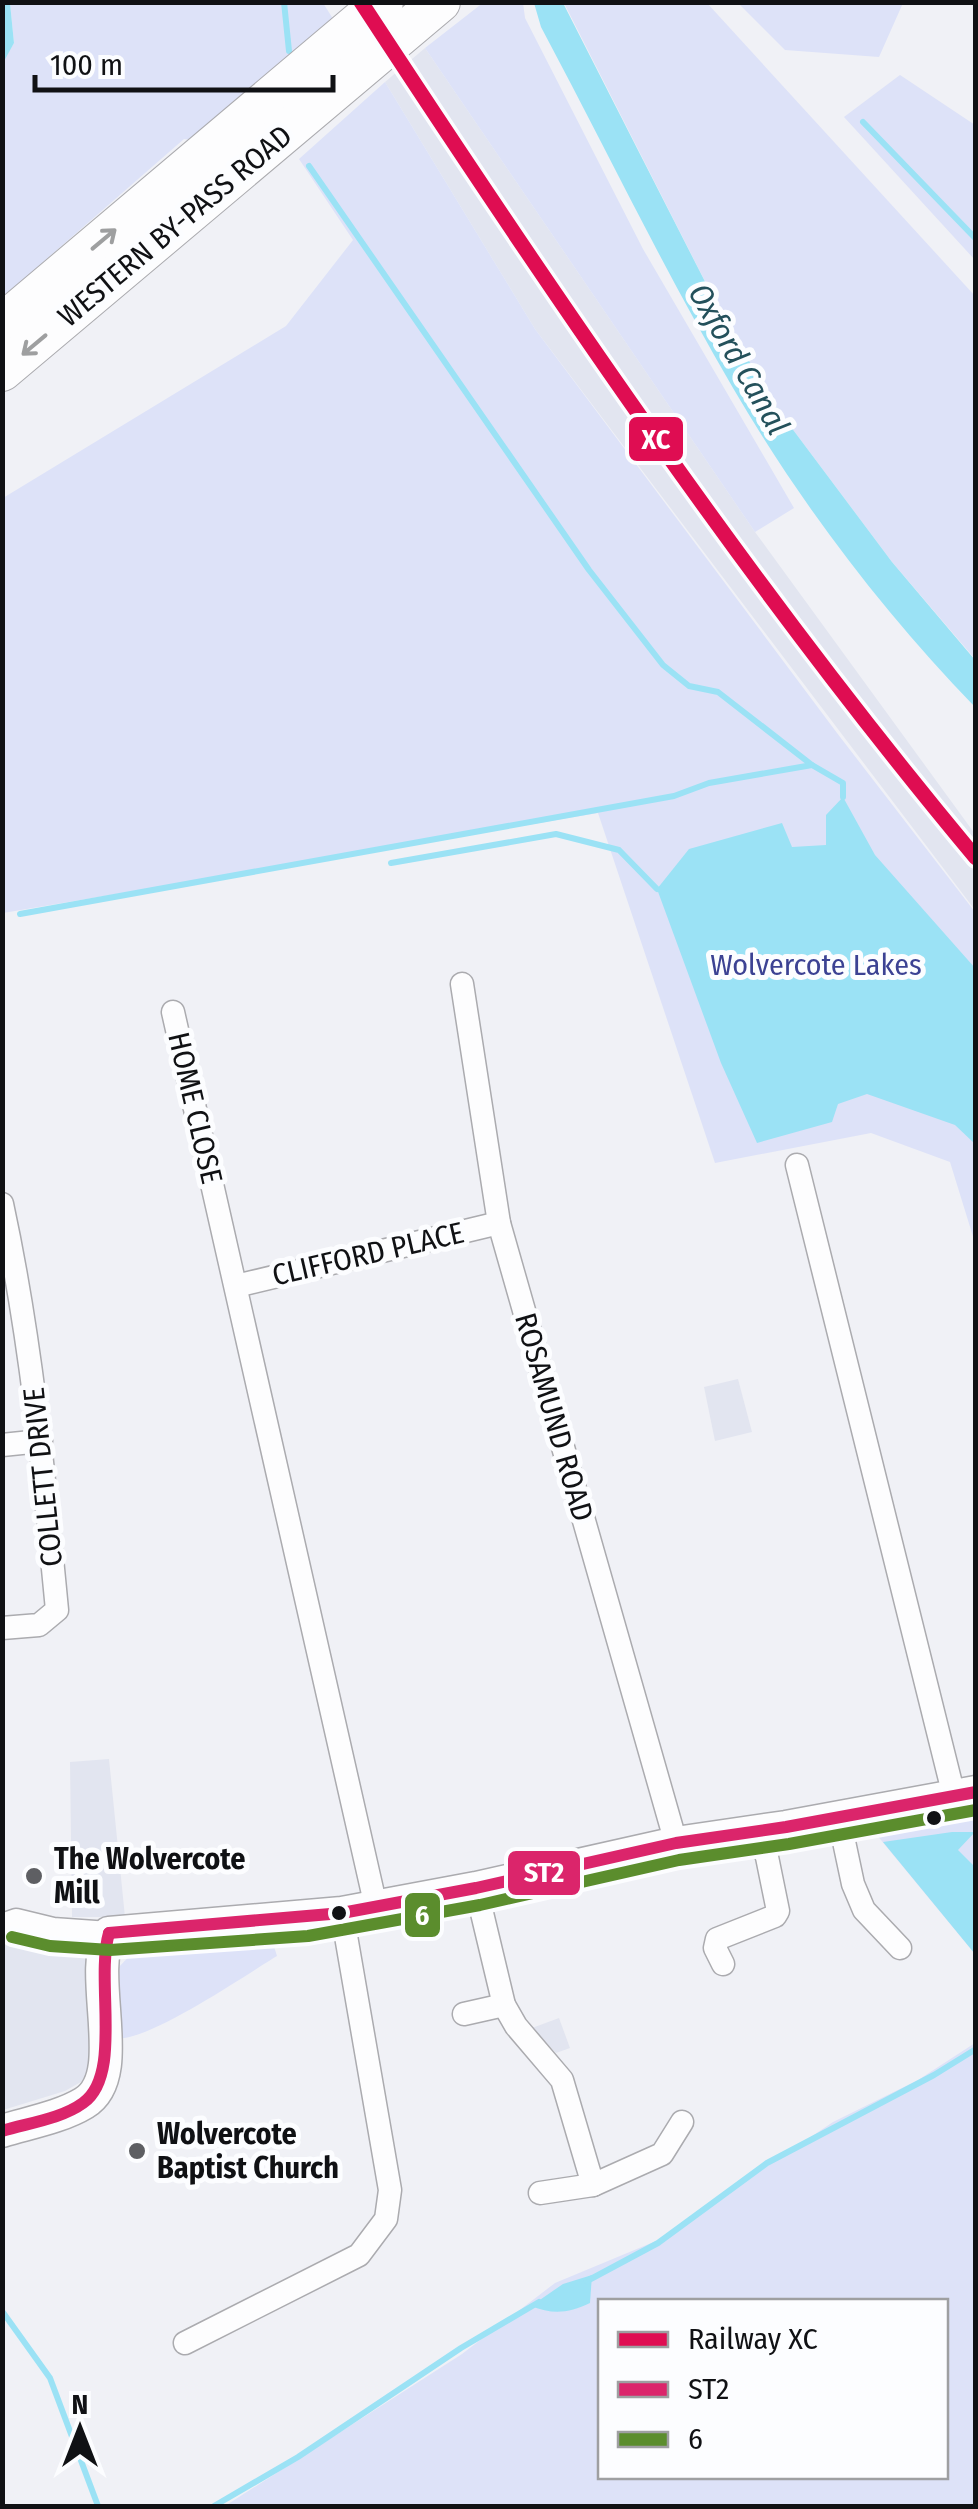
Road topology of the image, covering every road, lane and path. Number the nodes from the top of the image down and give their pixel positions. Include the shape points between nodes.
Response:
1 (383, 2) edge
2 (440, 2) edge
3 (202, 180) junction
4 (2, 324) edge
5 (2, 371) edge
6 (462, 984) dead end
7 (173, 1012) dead end
8 (797, 1165) dead end
9 (2, 1204) edge
10 (499, 1223) junction
11 (9, 1262) edge
12 (236, 1286) junction
13 (41, 1441) junction
14 (2, 1446) edge
15 (2, 1628) edge
16 (965, 1794) edge
17 (839, 1818) junction
18 (756, 1830) junction
19 (676, 1843) junction
20 (476, 1888) junction
21 (376, 1907) junction
22 (342, 1913) junction
23 (7, 1916) edge
24 (110, 1933) junction
25 (900, 1948) dead end
26 (723, 1964) dead end
27 (504, 2005) junction
28 (464, 2014) dead end
29 (682, 2122) dead end
30 (2, 2131) edge
31 (593, 2184) junction
32 (540, 2194) dead end
33 (185, 2343) dead end

1 - 3 highway, WESTERN BY-PASS ROAD
2 - 3 highway, WESTERN BY-PASS ROAD
4 -> 3 highway, WESTERN BY-PASS ROAD
3 -> 5 highway, WESTERN BY-PASS ROAD
6 - 10 street, ROSAMUND ROAD
7 - 12 street, HOME CLOSE
8 - 16 street
9 - 11 street, COLLETT DRIVE
10 - 12 street, CLIFFORD PLACE
10 - 19 street, ROSAMUND ROAD
11 - 13 street, COLLETT DRIVE
12 - 21 street, HOME CLOSE
13 - 14 street
13 - 15 street, COLLETT DRIVE via 57,1610 39,1625
16 - 17 street
17 - 18 street
17 - 25 street via 864,1910
18 - 19 street
18 - 26 street via 778,1910 718,1940
19 - 20 street
20 - 21 street
20 - 27 street
21 - 22 street
22 - 24 street
22 - 33 street via 390,2190 386,2218 360,2255
23 - 24 street via 53,1929
24 - 30 street via 101,1962 102,2081 87,2102
27 - 28 street
27 - 31 street via 562,2080
29 - 31 street via 662,2154
31 - 32 street

